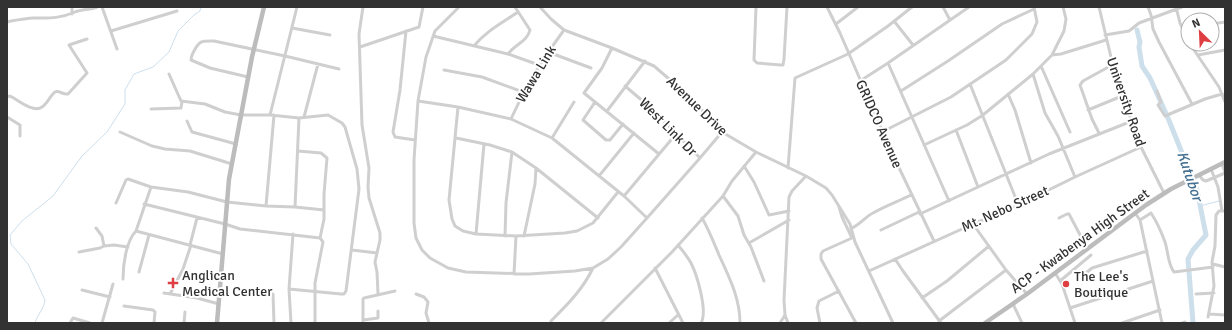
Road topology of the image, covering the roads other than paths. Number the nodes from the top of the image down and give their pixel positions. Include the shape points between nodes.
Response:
1 (72, 7) edge
2 (97, 7) edge
3 (102, 7) edge
4 (264, 7) edge
5 (297, 7) edge
6 (363, 7) edge
7 (423, 7) edge
8 (459, 7) edge
9 (515, 7) edge
10 (540, 7) edge
11 (756, 7) edge
12 (787, 7) edge
13 (827, 7) edge
14 (858, 7) edge
15 (912, 7) edge
16 (943, 7) edge
17 (969, 7) edge
18 (1063, 7) edge
19 (1099, 7) edge
20 (1148, 7) edge
21 (1182, 7) edge
22 (1034, 8) edge
23 (1176, 8) edge
24 (177, 11) dead end
25 (518, 12) junction
26 (72, 14) junction
27 (1180, 17) edge
28 (1151, 18) junction
29 (950, 20) junction
30 (894, 21) junction
31 (7, 22) edge
32 (836, 24) junction
33 (292, 28) junction
34 (564, 30) junction
35 (111, 31) junction
36 (406, 31) junction
37 (1106, 35) junction
38 (330, 36) dead end
39 (433, 36) junction
40 (87, 39) dead end
41 (1106, 40) junction
42 (913, 45) junction
43 (474, 46) junction
44 (360, 47) junction
45 (612, 48) junction
46 (117, 49) dead end
47 (253, 50) junction
48 (1225, 50) edge
49 (548, 52) junction
50 (1195, 52) edge
51 (508, 54) junction
52 (848, 54) junction
53 (1052, 54) junction
54 (285, 56) junction
55 (1198, 56) junction
56 (645, 61) junction
57 (888, 63) junction
58 (318, 64) junction
59 (539, 65) junction
60 (1112, 65) junction
61 (1041, 66) junction
62 (591, 68) dead end
63 (339, 69) dead end
64 (444, 70) dead end
65 (169, 74) dead end
66 (1033, 74) junction
67 (248, 77) junction
68 (860, 81) junction
69 (970, 84) junction
70 (626, 86) junction
71 (901, 91) junction
72 (1157, 91) dead end
73 (523, 92) junction
74 (1008, 94) junction
75 (1224, 95) edge
76 (1122, 96) junction
77 (7, 97) edge
78 (182, 101) junction
79 (418, 101) junction
80 (574, 102) dead end
81 (595, 102) junction
82 (1225, 102) edge
83 (1192, 104) junction
84 (458, 107) junction
85 (151, 109) dead end
86 (1088, 110) junction
87 (607, 111) junction
88 (241, 115) junction
89 (272, 115) junction
90 (983, 115) junction
91 (7, 117) edge
92 (304, 117) junction
93 (912, 117) junction
94 (299, 118) junction
95 (511, 118) junction
96 (187, 121) dead end
97 (1132, 121) junction
98 (624, 124) junction
99 (956, 130) junction
100 (120, 132) dead end
101 (722, 132) junction
102 (882, 132) junction
103 (1070, 132) dead end
104 (634, 133) junction
105 (676, 134) junction
106 (1099, 134) junction
107 (20, 136) dead end
108 (456, 138) junction
109 (552, 138) junction
110 (415, 140) junction
111 (236, 144) junction
112 (484, 144) junction
113 (924, 145) junction
114 (1141, 147) junction
115 (1062, 149) junction
116 (298, 151) junction
117 (512, 152) junction
118 (756, 152) junction
119 (659, 154) junction
120 (700, 158) junction
121 (1031, 163) junction
122 (1223, 163) edge
123 (232, 164) junction
124 (744, 166) junction
125 (536, 168) junction
126 (788, 168) junction
127 (1211, 169) junction
128 (1225, 173) edge
129 (1005, 175) junction
130 (599, 176) junction
131 (806, 176) junction
132 (1075, 177) junction
133 (1195, 177) junction
134 (1215, 178) junction
135 (150, 187) junction
136 (978, 187) junction
137 (618, 192) junction
138 (1164, 194) junction
139 (911, 195) junction
140 (624, 196) junction
141 (723, 196) junction
142 (949, 201) junction
143 (227, 202) junction
144 (116, 204) dead end
145 (144, 204) junction
146 (1018, 204) junction
147 (839, 205) junction
148 (266, 206) junction
149 (295, 207) junction
150 (324, 210) junction
151 (789, 211) junction
152 (1224, 211) edge
153 (920, 213) junction
154 (1135, 213) junction
155 (197, 218) junction
156 (598, 218) junction
157 (647, 218) junction
158 (702, 218) junction
159 (1059, 218) dead end
160 (789, 220) junction
161 (1140, 220) junction
162 (225, 224) junction
163 (973, 224) junction
164 (96, 228) dead end
165 (852, 228) junction
166 (881, 230) dead end
167 (136, 231) junction
168 (293, 234) junction
169 (476, 234) junction
170 (149, 235) junction
171 (504, 236) junction
172 (516, 236) junction
173 (524, 236) junction
174 (320, 238) junction
175 (852, 238) junction
176 (934, 241) junction
177 (855, 242) junction
178 (749, 243) junction
179 (190, 245) junction
180 (678, 245) junction
181 (104, 246) junction
182 (989, 246) junction
183 (128, 247) junction
184 (1087, 248) junction
185 (352, 250) junction
186 (1147, 251) junction
187 (79, 252) dead end
188 (377, 253) junction
189 (224, 254) junction
190 (1091, 255) dead end
191 (895, 259) junction
192 (1213, 265) junction
193 (1225, 267) edge
194 (593, 268) junction
195 (655, 268) junction
196 (1006, 270) junction
197 (869, 271) junction
198 (139, 272) dead end
199 (1055, 273) junction
200 (514, 274) junction
201 (123, 279) dead end
202 (1086, 280) dead end
203 (764, 281) dead end
204 (1060, 281) junction
205 (1153, 281) junction
206 (113, 284) dead end
207 (289, 289) junction
208 (82, 290) dead end
209 (395, 291) dead end
210 (839, 291) junction
211 (315, 292) junction
212 (1214, 292) junction
213 (164, 293) dead end
214 (170, 294) junction
215 (273, 294) dead end
216 (378, 294) junction
217 (416, 294) dead end
218 (1027, 294) junction
219 (1196, 294) dead end
220 (110, 297) junction
221 (922, 298) junction
222 (219, 304) junction
223 (1013, 304) junction
224 (124, 306) dead end
225 (1070, 308) junction
226 (378, 310) dead end
227 (1160, 310) junction
228 (185, 312) dead end
229 (678, 315) junction
230 (785, 315) junction
231 (1225, 316) edge
232 (606, 319) junction
233 (363, 321) edge
234 (552, 321) dead end
235 (702, 322) edge
236 (940, 322) edge
237 (1185, 322) edge
238 (70, 323) edge
239 (90, 323) edge
240 (102, 323) edge
241 (154, 323) edge
242 (184, 323) edge
243 (217, 323) edge
244 (274, 323) edge
245 (291, 323) edge
246 (315, 323) edge
247 (429, 323) edge
248 (601, 323) edge
249 (608, 323) edge
250 (669, 323) edge
251 (683, 323) edge
252 (707, 323) edge
253 (740, 323) edge
254 (780, 323) edge
255 (788, 323) edge
256 (820, 323) edge
257 (856, 323) edge
258 (893, 323) edge
259 (985, 323) edge
260 (1022, 323) edge
261 (1075, 323) edge
262 (1122, 323) edge
263 (1162, 323) edge
264 (1182, 323) edge

1 - 26 street
2 - 26 street
3 - 35 street
4 - 47 street
5 - 33 street
6 - 44 street
7 - 36 street via 419,27
8 - 39 street
9 - 25 street
10 - 34 street
11 - 12 street via 754,60 757,63 781,65 784,59
13 - 32 street, GRIDCO Avenue
14 - 32 street
15 - 30 street
16 - 29 street
17 - 29 street
18 - 53 street via 1066,24
19 - 37 street, University Road
20 - 28 street
21 - 23 street
22 - 69 street via 1036,22 1032,34 1006,60
22 - 71 street via 1002,24
23 - 27 street
23 - 28 street
24 - 35 street
25 - 43 street via 494,27
25 - 51 street via 530,33
26 - 31 street
28 - 37 street via 1129,31
28 - 83 street via 1159,42
29 - 42 street
30 - 42 street
30 - 52 street
32 - 52 street, GRIDCO Avenue
33 - 38 street
33 - 54 street
34 - 45 street, Avenue Drive
34 - 49 street, Wawa Link
35 - 46 street
36 - 44 street
36 - 110 street via 394,132 398,139
37 - 41 street, University Road
39 - 43 street
39 - 79 street via 426,57
40 - 77 street via 69,45 87,73 68,94 54,92 44,106 37,109
41 - 53 street via 1061,54
41 - 60 street, University Road
42 - 57 street
43 - 51 street
44 - 188 street via 362,125 369,168 368,191 380,233
45 - 56 street, Avenue Drive
45 - 81 street via 602,68 585,91
47 - 54 street
47 - 67 street
47 - 67 street via 214,41 202,41 197,44 190,58 208,67
48 - 55 street
49 - 59 street, Wawa Link
49 - 62 street
50 - 55 street
51 - 59 street
52 - 68 street, GRIDCO Avenue
52 - 126 street via 795,78
53 - 61 street
54 - 58 street
54 - 89 street
55 - 75 street
56 - 70 street
56 - 101 street, Avenue Drive via 683,91
57 - 68 street
57 - 71 street
58 - 63 street
58 - 92 street
59 - 73 street, Wawa Link
60 - 76 street, University Road
60 - 86 street via 1081,83
61 - 66 street
61 - 103 street
64 - 73 street via 482,77
65 - 78 street
66 - 74 street
66 - 115 street via 1042,104
67 - 88 street
68 - 102 street, GRIDCO Avenue
69 - 90 street
69 - 93 street
70 - 87 street
70 - 105 street, West Link Dr
71 - 93 street
72 - 83 street via 1160,103 1158,105 1166,116
73 - 95 street, Wawa Link
74 - 90 street
74 - 121 street
75 - 82 street
75 - 83 street
76 - 86 street
76 - 97 street, University Road
78 - 85 street via 181,108
78 - 88 street via 205,104
79 - 84 street
79 - 110 street
80 - 109 street
81 - 87 street
81 - 98 street via 583,120 606,140 610,140
84 - 95 street
84 - 108 street
86 - 106 street
87 - 98 street
88 - 89 street
88 - 111 street
89 - 94 street
89 - 148 street
90 - 99 street
90 - 129 street
91 - 107 street via 20,125
92 - 94 street
92 - 185 street via 328,116 345,127 357,169 359,189
93 - 102 street
93 - 113 street
94 - 116 street
95 - 109 street
96 - 111 street via 192,132
97 - 106 street
97 - 114 street, University Road
98 - 104 street
99 - 113 street
99 - 136 street
100 - 123 street via 152,146 190,151
101 - 118 street, Avenue Drive
101 - 120 street
102 - 139 street, GRIDCO Avenue
104 - 119 street
104 - 130 street
105 - 119 street
105 - 120 street, West Link Dr
106 - 115 street
108 - 112 street
108 - 169 street via 450,210 456,226 463,231
109 - 130 street
110 - 200 street via 414,232 422,250 430,258 448,268
111 - 123 street
112 - 117 street
112 - 169 street
113 - 142 street
114 - 132 street, Mt. Nebo Street
114 - 138 street, University Road
115 - 121 street
115 - 132 street
116 - 149 street
116 - 150 street via 321,153 327,158
117 - 125 street
117 - 171 street
118 - 124 street
118 - 126 street, Avenue Drive
119 - 140 street
120 - 157 street, West Link Dr
121 - 129 street
122 - 127 street, ACP - Kwabenya High Street
122 - 128 street
123 - 143 street
124 - 141 street
124 - 151 street via 769,215
125 - 156 street
125 - 173 street
126 - 131 street, Avenue Drive
127 - 133 street, ACP - Kwabenya High Street
127 - 134 street
128 - 134 street
129 - 136 street
129 - 146 street
130 - 137 street
131 - 147 street, Avenue Drive via 826,188
131 - 151 street via 790,193
132 - 146 street, Mt. Nebo Street
133 - 134 street via 1206,181
133 - 138 street, ACP - Kwabenya High Street
134 - 152 street
135 - 143 street via 188,192
135 - 144 street via 127,179
135 - 145 street
136 - 142 street
137 - 140 street
137 - 156 street
138 - 154 street, ACP - Kwabenya High Street
139 - 153 street, GRIDCO Avenue
139 - 165 street via 874,212
140 - 157 street
141 - 158 street
141 - 178 street via 738,216
142 - 153 street
143 - 148 street
143 - 162 street
145 - 155 street
145 - 167 street
146 - 163 street, Mt. Nebo Street
147 - 165 street
147 - 175 street
148 - 149 street
149 - 150 street
150 - 174 street
151 - 160 street
152 - 192 street via 1216,215
153 - 166 street
153 - 176 street, GRIDCO Avenue
154 - 161 street
154 - 184 street, ACP - Kwabenya High Street
155 - 162 street
155 - 179 street
156 - 173 street via 577,231
157 - 194 street, West Link Dr via 608,260
158 - 180 street
158 - 253 street via 737,297
159 - 184 street via 1069,214
160 - 178 street
160 - 230 street
161 - 186 street
161 - 192 street via 1151,213 1158,223 1174,272
162 - 168 street via 240,229
162 - 189 street
163 - 176 street, Mt. Nebo Street
163 - 182 street
164 - 181 street via 102,236
165 - 177 street
167 - 170 street
167 - 183 street
168 - 174 street
168 - 207 street
169 - 171 street
170 - 179 street
170 - 198 street
171 - 172 street
172 - 173 street
172 - 200 street
174 - 211 street via 323,242
175 - 177 street
175 - 210 street via 821,254 821,259
176 - 191 street, Mt. Nebo Street
177 - 197 street
178 - 203 street
179 - 189 street
179 - 214 street via 183,269
180 - 195 street
180 - 235 street via 692,264 703,299
181 - 183 street
181 - 187 street
182 - 196 street
182 - 221 street
183 - 201 street via 123,265
184 - 199 street, ACP - Kwabenya High Street
185 - 188 street
185 - 211 street via 344,294
186 - 202 street via 1092,268 1086,273
186 - 205 street
188 - 216 street via 375,262
189 - 222 street
190 - 204 street
191 - 197 street, Mt. Nebo Street
191 - 221 street
192 - 193 street
192 - 212 street
194 - 200 street
194 - 234 street via 578,294
195 - 229 street
195 - 232 street
196 - 218 street
196 - 236 street
197 - 258 street
199 - 204 street
199 - 218 street, ACP - Kwabenya High Street
204 - 225 street
205 - 225 street
205 - 227 street
206 - 220 street
207 - 211 street
207 - 245 street
208 - 220 street
209 - 216 street
210 - 256 street via 819,301 817,308
210 - 257 street
211 - 246 street
212 - 219 street
212 - 231 street via 1209,315
213 - 214 street
214 - 222 street
215 - 244 street
216 - 233 street via 363,299
217 - 247 street via 428,302 426,313
218 - 223 street, ACP - Kwabenya High Street
220 - 240 street
221 - 236 street
222 - 243 street
223 - 259 street, ACP - Kwabenya High Street
223 - 260 street
224 - 241 street via 153,310
225 - 261 street
226 - 233 street via 378,318
227 - 262 street
227 - 263 street
228 - 242 street
229 - 250 street
229 - 251 street
230 - 254 street
230 - 255 street
232 - 248 street
232 - 249 street
235 - 252 street
237 - 264 street
238 - 239 street via 73,318

